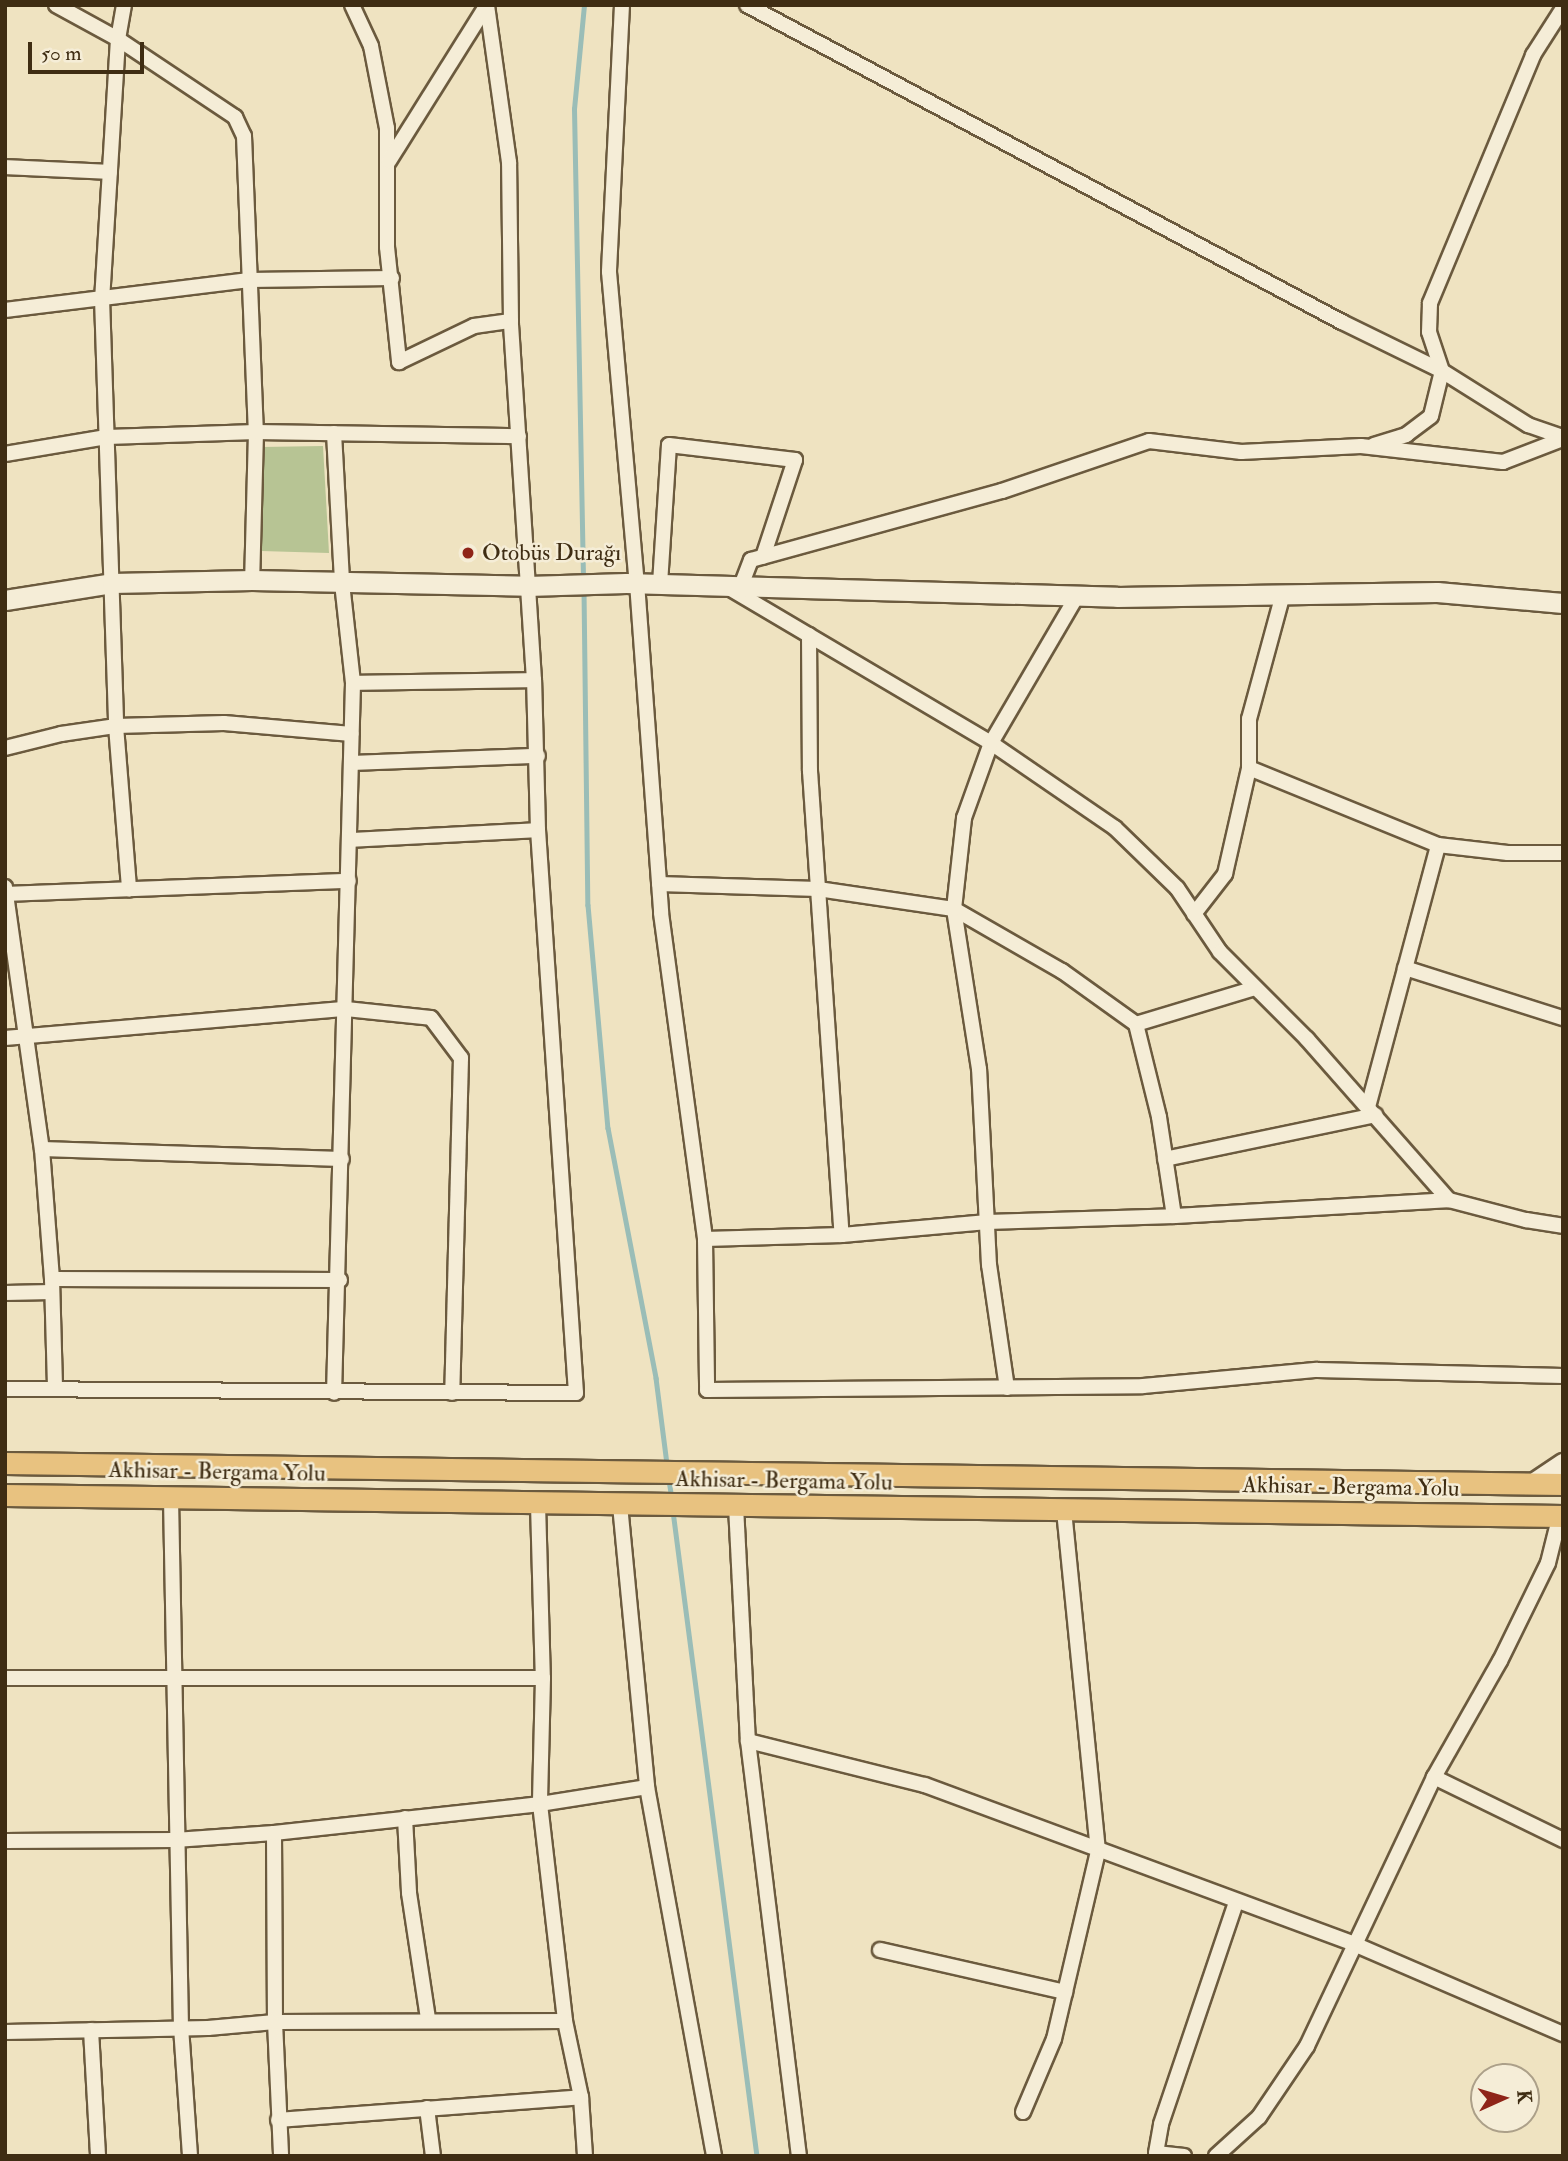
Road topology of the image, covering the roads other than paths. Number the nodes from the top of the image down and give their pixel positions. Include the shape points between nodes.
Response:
1 (56, 5) edge
2 (124, 5) edge
3 (487, 5) edge
4 (622, 5) edge
5 (747, 5) edge
6 (349, 6) edge
7 (1563, 8) edge
8 (118, 39) junction
9 (389, 161) junction
10 (5, 167) edge
11 (110, 172) junction
12 (392, 278) junction
13 (249, 280) junction
14 (102, 298) junction
15 (5, 310) edge
16 (511, 321) junction
17 (1442, 371) junction
18 (256, 432) junction
19 (334, 433) junction
20 (519, 436) junction
21 (107, 437) junction
22 (1563, 438) edge
23 (1370, 446) junction
24 (5, 454) edge
25 (763, 556) junction
26 (252, 580) junction
27 (111, 583) junction
28 (342, 583) junction
29 (632, 583) junction
30 (660, 584) junction
31 (527, 586) junction
32 (733, 586) junction
33 (1283, 594) junction
34 (1077, 596) junction
35 (5, 600) edge
36 (1563, 603) edge
37 (810, 635) junction
38 (534, 680) junction
39 (353, 683) junction
40 (116, 726) junction
41 (352, 734) junction
42 (991, 743) junction
43 (5, 748) edge
44 (538, 756) junction
45 (352, 763) junction
46 (1249, 768) junction
47 (538, 830) junction
48 (350, 840) junction
49 (1438, 845) junction
50 (1563, 853) edge
51 (349, 881) junction
52 (659, 884) junction
53 (129, 889) junction
54 (818, 889) junction
55 (6, 892) edge
56 (954, 909) junction
57 (1194, 914) junction
58 (1405, 968) junction
59 (1255, 988) junction
60 (346, 1009) junction
61 (1563, 1018) edge
62 (1136, 1024) junction
63 (26, 1037) junction
64 (5, 1038) edge
65 (1372, 1111) junction
66 (42, 1149) junction
67 (1165, 1159) junction
68 (342, 1160) junction
69 (1449, 1200) junction
70 (1174, 1216) junction
71 (987, 1222) junction
72 (1563, 1226) edge
73 (842, 1235) junction
74 (705, 1239) junction
75 (340, 1280) junction
76 (52, 1286) junction
77 (5, 1293) edge
78 (1563, 1376) edge
79 (1007, 1388) junction
80 (5, 1389) edge
81 (55, 1389) junction
82 (334, 1393) junction
83 (452, 1393) junction
84 (5, 1463) edge
85 (1563, 1463) edge
86 (1533, 1483) junction
87 (1563, 1484) edge
88 (5, 1495) edge
89 (171, 1498) junction
90 (538, 1504) junction
91 (620, 1505) junction
92 (736, 1506) junction
93 (1064, 1510) junction
94 (1562, 1515) edge
95 (172, 1676) junction
96 (5, 1678) edge
97 (543, 1678) junction
98 (748, 1741) junction
99 (1434, 1777) junction
100 (646, 1787) junction
101 (540, 1804) junction
102 (405, 1818) junction
103 (274, 1833) junction
104 (175, 1840) junction
105 (1563, 1840) edge
106 (5, 1841) edge
107 (1098, 1851) junction
108 (1236, 1902) junction
109 (1354, 1944) junction
110 (880, 1950) dead end
111 (1065, 1992) junction
112 (428, 2019) junction
113 (565, 2021) junction
114 (275, 2022) junction
115 (181, 2027) junction
116 (91, 2030) junction
117 (5, 2032) edge
118 (1563, 2034) edge
119 (581, 2096) junction
120 (427, 2108) junction
121 (1023, 2112) dead end
122 (278, 2120) junction
123 (98, 2156) edge
124 (190, 2156) edge
125 (281, 2156) edge
126 (433, 2156) edge
127 (585, 2156) edge
128 (714, 2156) edge
129 (799, 2156) edge
130 (1184, 2156) edge
131 (1216, 2156) edge

1 - 8 street
2 - 8 street
3 - 9 street
3 - 16 street via 509,162
4 - 29 street via 609,272
5 - 17 street
6 - 9 street via 371,46
7 - 17 street via 1534,55 1430,303 1429,331
8 - 11 street
8 - 13 street via 235,117 244,136
9 - 12 street via 387,247
10 - 11 street
11 - 14 street
12 - 13 street
12 - 16 street via 399,362 474,326
13 - 14 street
13 - 18 street
14 - 15 street
14 - 21 street
16 - 20 street
17 - 22 street via 1528,425
17 - 23 street via 1431,416 1406,435
18 - 19 street
18 - 21 street
18 - 26 street
19 - 20 street
19 - 28 street
20 - 31 street
21 - 24 street
21 - 27 street
22 - 23 street via 1503,462
23 - 25 street via 1241,452 1149,441 1002,491
25 - 30 street via 796,460 669,445
25 - 32 street via 751,560
26 - 27 street
26 - 28 street
27 - 35 street
27 - 40 street
28 - 31 street
28 - 39 street
29 - 30 street
29 - 31 street
29 - 52 street
30 - 32 street
31 - 38 street
32 - 34 street
32 - 37 street
33 - 34 street
33 - 36 street via 1437,592
33 - 46 street via 1249,719
34 - 42 street
37 - 42 street
37 - 54 street via 810,771
38 - 39 street
38 - 44 street
39 - 41 street
40 - 41 street via 224,723
40 - 43 street
40 - 53 street
41 - 45 street
42 - 56 street via 964,818
42 - 57 street via 1115,828 1177,888
44 - 45 street
44 - 47 street
45 - 48 street
46 - 49 street
46 - 57 street via 1225,874
47 - 48 street
47 - 83 street via 576,1393
48 - 51 street
49 - 50 street via 1508,853
49 - 58 street
51 - 53 street
51 - 60 street
52 - 54 street
52 - 74 street
53 - 55 street
54 - 56 street
54 - 73 street
55 - 63 street
56 - 62 street via 1062,971
56 - 71 street via 979,1069
57 - 59 street via 1220,952
58 - 61 street
58 - 65 street
59 - 62 street
59 - 65 street
60 - 63 street
60 - 68 street
60 - 83 street via 431,1018 461,1058
62 - 67 street
63 - 64 street
63 - 66 street
65 - 67 street
65 - 69 street
66 - 68 street
66 - 76 street
67 - 70 street
68 - 75 street
69 - 70 street
69 - 72 street
70 - 71 street
71 - 73 street
71 - 79 street
73 - 74 street
74 - 79 street via 707,1390
75 - 76 street
75 - 82 street
76 - 77 street
76 - 81 street
78 - 79 street via 1317,1370 1143,1386
80 - 81 street
81 - 82 street
82 - 83 street
84 - 86 main road, Akhisar - Bergama Yolu
85 - 86 street
86 - 87 main road, Akhisar - Bergama Yolu
88 - 89 main road, Akhisar - Bergama Yolu
89 - 90 main road, Akhisar - Bergama Yolu
89 - 95 street
90 - 91 main road, Akhisar - Bergama Yolu
90 - 97 street
91 - 92 main road, Akhisar - Bergama Yolu
91 - 100 street
92 - 93 main road, Akhisar - Bergama Yolu
92 - 98 street
93 - 94 main road, Akhisar - Bergama Yolu
93 - 107 street
94 - 99 street via 1548,1563 1500,1661
95 - 96 street
95 - 97 street
95 - 104 street
97 - 101 street
98 - 107 street via 925,1785
98 - 129 street
99 - 105 street
99 - 109 street
100 - 101 street
100 - 128 street
101 - 102 street
101 - 113 street
102 - 103 street
102 - 112 street via 409,1893
103 - 104 street
103 - 114 street
104 - 106 street
104 - 115 street
107 - 108 street
107 - 111 street
108 - 109 street
108 - 130 street via 1161,2124 1156,2153
109 - 118 street
109 - 131 street via 1307,2046 1259,2117
110 - 111 street
111 - 121 street via 1054,2039
112 - 113 street
112 - 114 street
113 - 119 street
114 - 115 street
114 - 122 street
115 - 116 street
115 - 124 street
116 - 117 street
116 - 123 street
119 - 120 street
119 - 127 street
120 - 122 street
120 - 126 street
122 - 125 street

